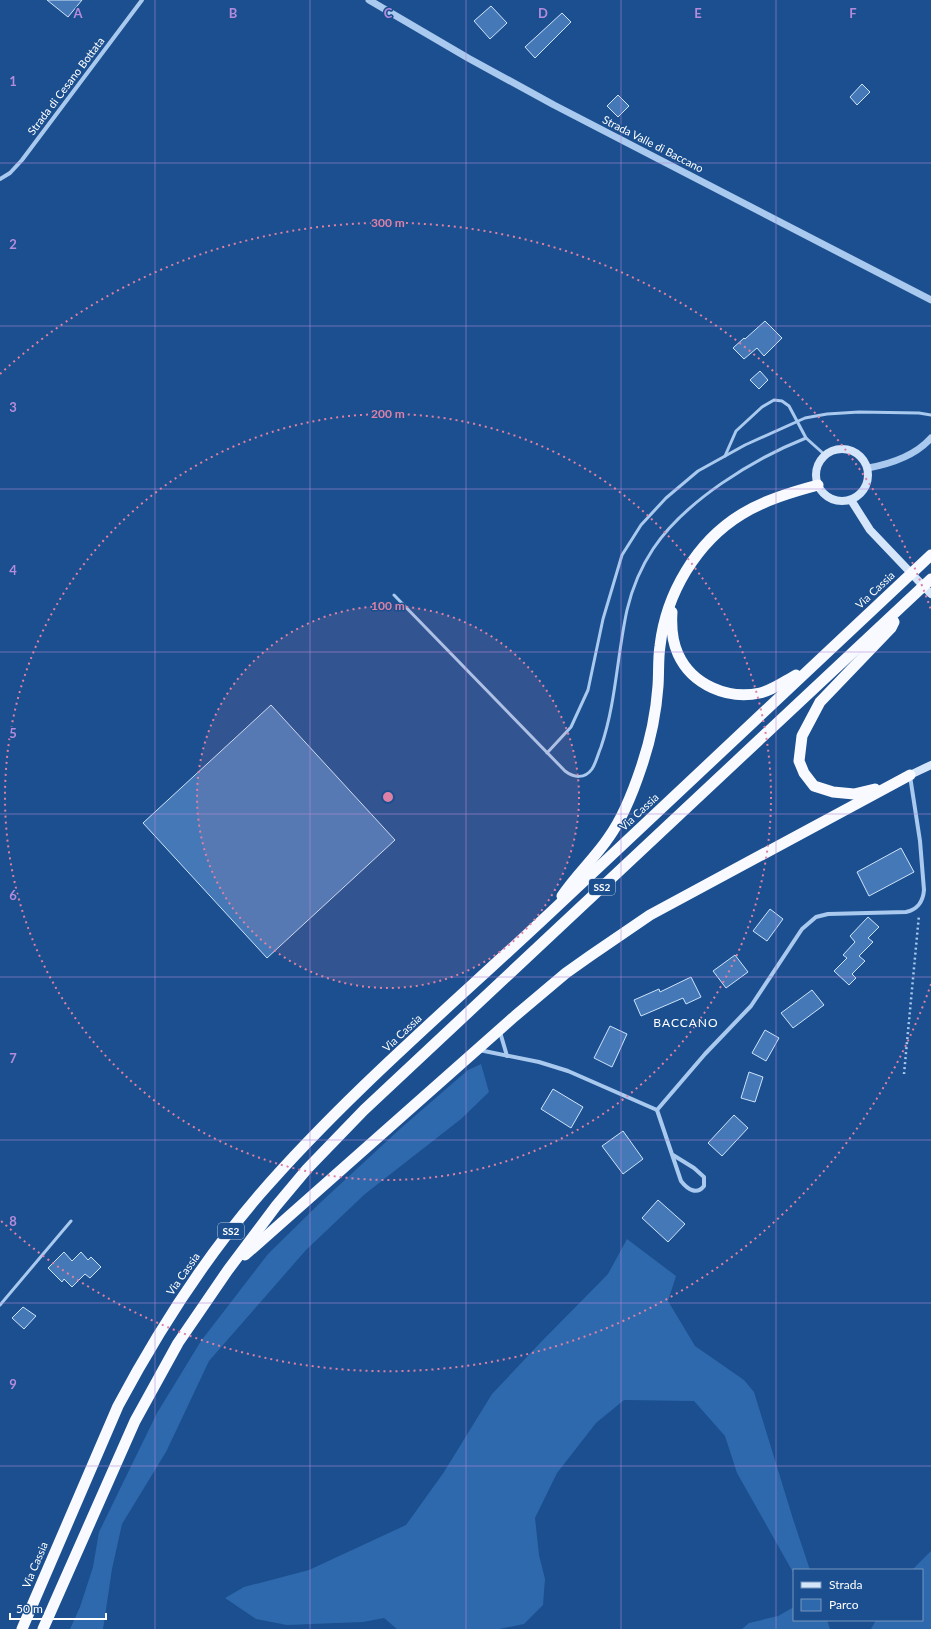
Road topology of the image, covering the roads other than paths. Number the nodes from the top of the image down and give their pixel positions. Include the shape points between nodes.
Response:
1 (142, 0) edge
2 (369, 0) edge
3 (0, 179) edge
4 (931, 300) edge
5 (931, 415) edge
6 (796, 421) junction
7 (806, 438) junction
8 (931, 438) edge
9 (825, 454) junction
10 (725, 456) junction
11 (868, 468) junction
12 (818, 485) junction
13 (851, 500) junction
14 (930, 557) edge
15 (931, 579) edge
16 (931, 594) edge
17 (394, 595) dead end
18 (672, 600) junction
19 (901, 608) junction
20 (830, 649) junction
21 (547, 753) junction
22 (931, 765) edge
23 (910, 775) junction
24 (889, 786) junction
25 (551, 913) junction
26 (500, 1029) junction
27 (477, 1049) junction
28 (507, 1056) junction
29 (657, 1110) junction
30 (673, 1155) junction
31 (71, 1221) dead end
32 (228, 1270) junction
33 (0, 1305) edge
34 (38, 1591) junction
35 (18, 1629) edge
36 (22, 1629) edge
37 (43, 1629) edge

1 - 3 street, Strada di Cesano Bottata via 22,160
2 - 4 street, Strada Valle di Baccano via 554,106
5 - 6 lane via 919,412 859,412 813,415
6 - 7 lane
6 - 10 lane
6 - 10 lane via 786,403 778,400 766,403 736,431
7 - 9 lane
7 - 21 lane via 776,451 720,486 690,508 663,534 645,562 632,595 622,635 606,729 593,767 584,776 577,777 565,771
8 - 11 street via 920,448 901,458
9 - 11 main road via 839,448 850,450 862,458
9 - 12 main road via 817,466
10 - 21 lane via 698,471 666,498 641,525 622,555 603,619 588,690 571,727
11 - 13 main road via 866,486
12 - 13 main road via 823,493 832,499
12 - 18 highway via 770,500 732,521 697,553 685,571
13 - 16 main road via 870,530
14 - 20 highway, Via Cassia / SS2
15 - 19 highway, SS2
17 - 21 lane
18 - 20 highway via 672,635 678,654 695,677 715,689 740,694 768,690 796,674
18 - 25 highway via 660,646 658,686 651,731 633,792 609,837 572,881
19 - 24 highway via 891,628 820,702 802,736 799,761 814,786 833,792 854,794
19 - 32 highway, SS2 via 359,1115 293,1184
20 - 25 highway, Via Cassia / SS2
22 - 23 main road
23 - 24 highway
23 - 29 street via 924,890 920,904 906,912 828,914 812,920 797,936 751,1006
24 - 26 highway via 633,926 566,973
25 - 34 highway, Via Cassia / SS2 via 353,1096 260,1195 217,1248 162,1329 118,1406
26 - 27 highway
26 - 28 street
27 - 28 street
27 - 32 highway
28 - 29 street via 568,1071
29 - 30 street
30 - 30 street via 677,1174 685,1186 692,1191 702,1189 704,1177
31 - 33 lane
32 - 37 highway, SS2 via 178,1343 135,1421
34 - 35 street
34 - 36 highway, Via Cassia / SS2

